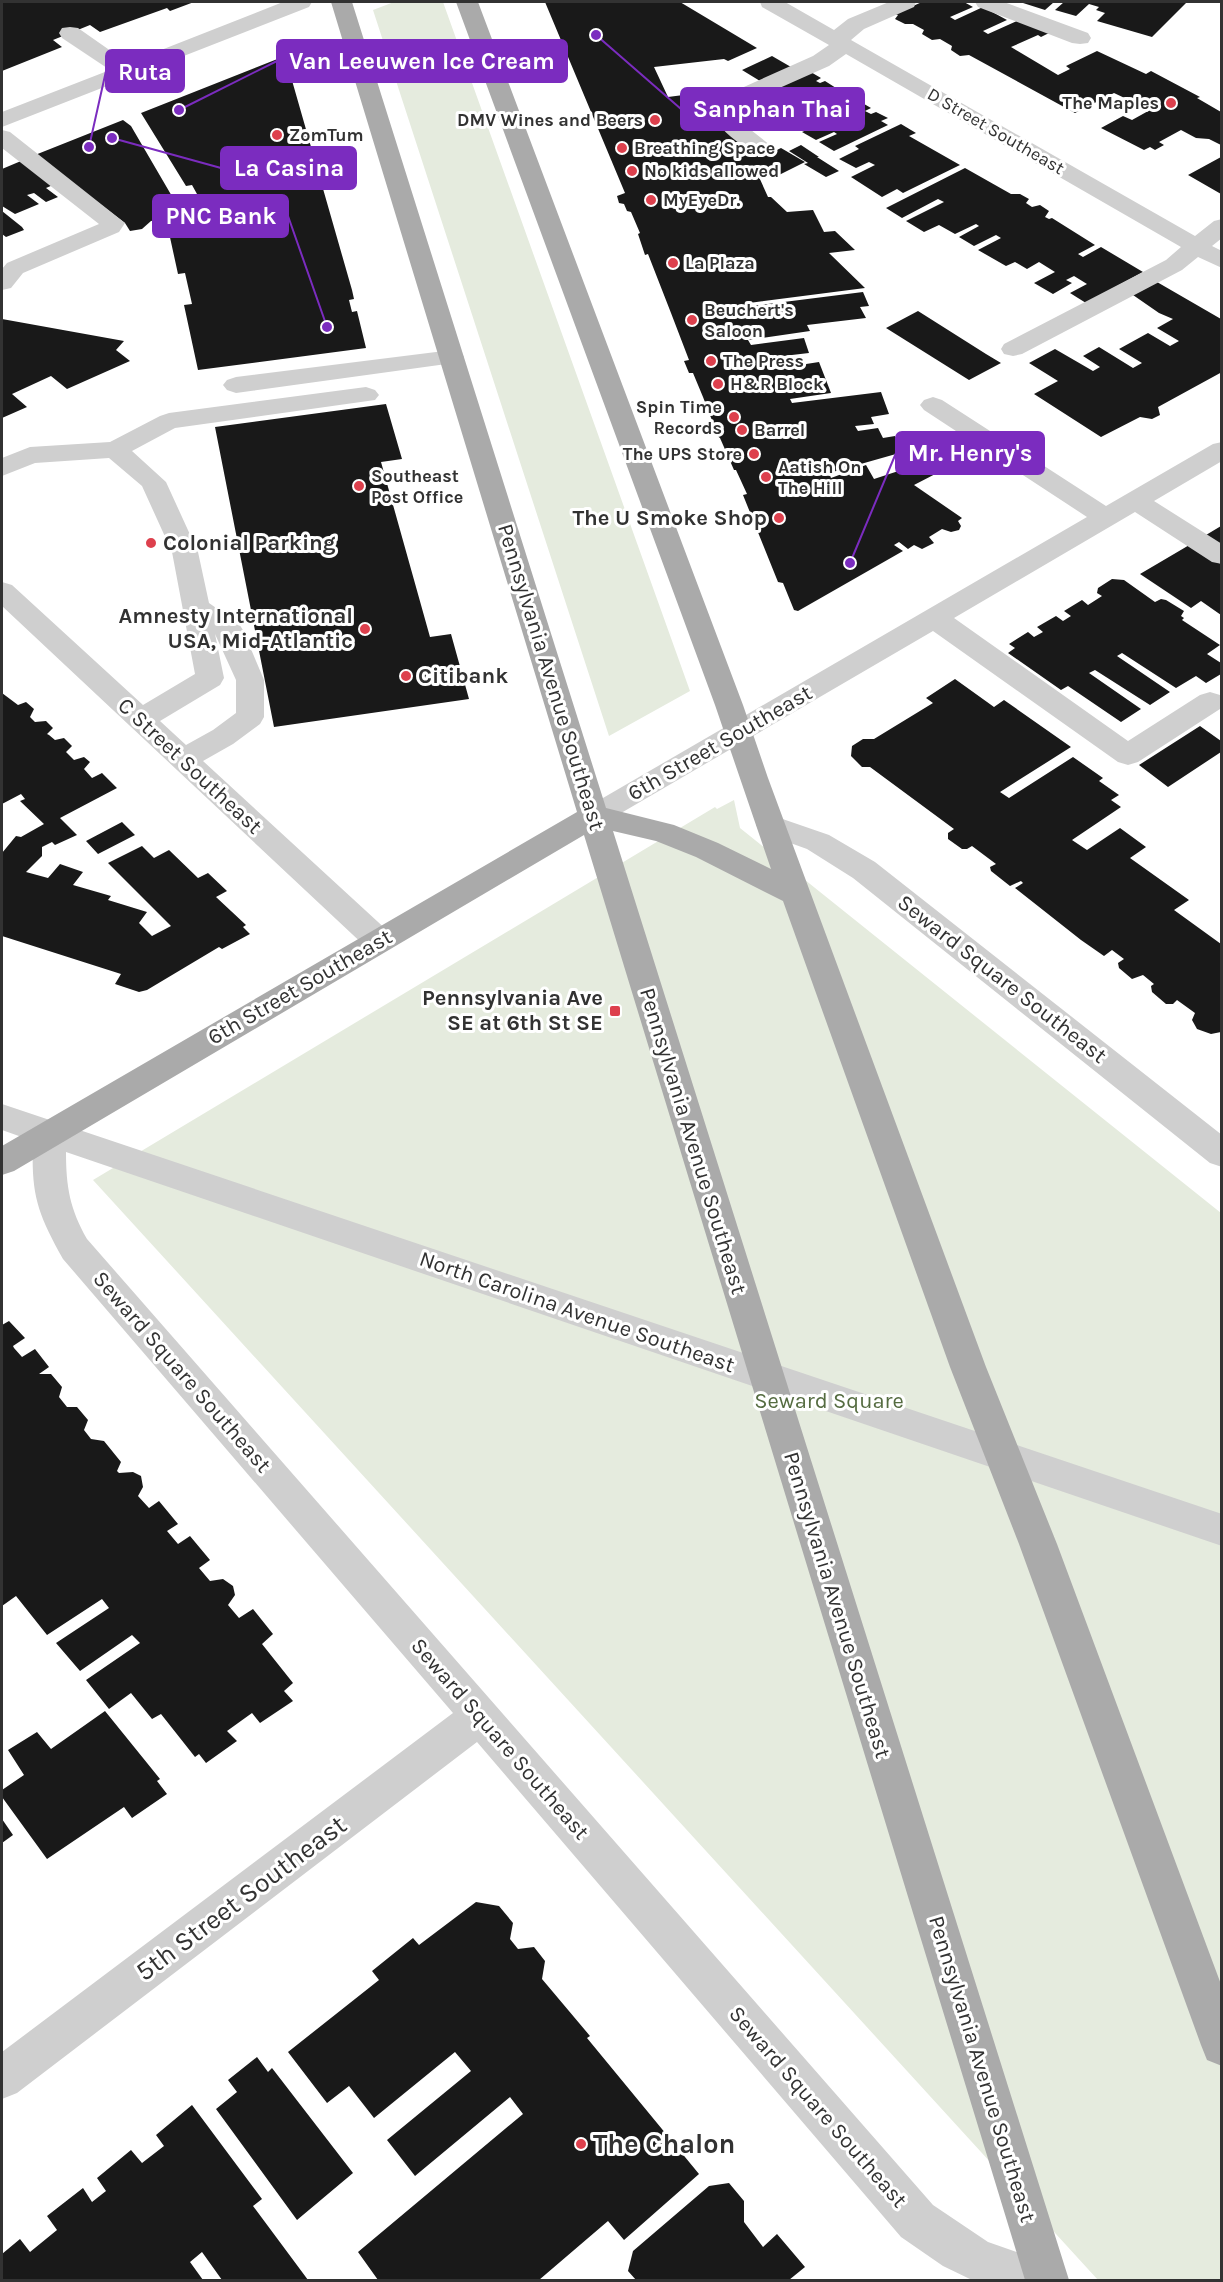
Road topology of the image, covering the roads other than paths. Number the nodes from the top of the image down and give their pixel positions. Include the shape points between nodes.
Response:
1 (302, 2) edge
2 (341, 2) edge
3 (467, 2) edge
4 (770, 2) edge
5 (906, 2) edge
6 (986, 2) edge
7 (70, 33) dead end
8 (1080, 38) dead end
9 (839, 41) junction
10 (126, 71) junction
11 (2, 120) edge
12 (2, 137) edge
13 (764, 149) dead end
14 (1221, 226) edge
15 (1196, 246) junction
16 (1221, 261) edge
17 (2, 283) edge
18 (1013, 349) dead end
19 (452, 357) junction
20 (236, 385) dead end
21 (366, 394) dead end
22 (933, 405) dead end
23 (116, 450) junction
24 (1221, 450) edge
25 (2, 468) edge
26 (1135, 500) junction
27 (1105, 517) junction
28 (1221, 556) edge
29 (2, 591) edge
30 (196, 607) junction
31 (934, 618) junction
32 (1210, 702) dead end
33 (140, 720) junction
34 (737, 733) junction
35 (182, 760) junction
36 (594, 816) junction
37 (771, 825) junction
38 (796, 895) junction
39 (379, 941) junction
40 (2, 1117) edge
41 (50, 1133) junction
42 (1221, 1154) edge
43 (2, 1162) edge
44 (767, 1378) junction
45 (1004, 1458) junction
46 (1221, 1530) edge
47 (480, 1716) junction
48 (1221, 2045) edge
49 (2, 2078) edge
50 (1035, 2280) edge
51 (1047, 2280) edge

1 - 10 street
2 - 19 main road, Pennsylvania Avenue Southeast
3 - 34 main road
4 - 9 street, D Street Southeast
5 - 9 street via 856,24
6 - 8 street
7 - 10 street
9 - 13 street via 839,49 821,61 716,108 729,124
9 - 15 street, D Street Southeast
10 - 11 street
12 - 17 street via 112,223 111,227 15,268
14 - 15 street
15 - 16 street, D Street Southeast
15 - 18 street via 1174,266
19 - 20 street
19 - 36 main road, Pennsylvania Avenue Southeast
21 - 23 street via 169,421
22 - 27 street
23 - 25 street via 30,455
23 - 30 street via 153,482 185,552
24 - 26 street, 6th Street Southeast
26 - 27 street, 6th Street Southeast
26 - 28 street
27 - 31 street, 6th Street Southeast
29 - 33 street, C Street Southeast
30 - 33 street via 210,678
30 - 35 street via 230,630 250,680 250,717
31 - 32 street via 1128,755
31 - 34 street, 6th Street Southeast
33 - 35 street, C Street Southeast
34 - 36 street, 6th Street Southeast
34 - 37 main road
35 - 39 street, C Street Southeast
36 - 38 main road via 663,832
36 - 39 main road, 6th Street Southeast
36 - 44 main road, Pennsylvania Avenue Southeast
37 - 38 main road
37 - 42 street, Seward Square Southeast via 818,842 864,870
38 - 45 main road
39 - 41 main road, 6th Street Southeast
40 - 41 street, North Carolina Avenue Southeast
41 - 43 main road, 6th Street Southeast
41 - 44 street, North Carolina Avenue Southeast
41 - 47 street, Seward Square Southeast via 53,1198 58,1218 75,1249
44 - 45 street, North Carolina Avenue Southeast
44 - 51 main road, Pennsylvania Avenue Southeast
45 - 46 street, North Carolina Avenue Southeast
45 - 48 main road
47 - 49 street, 5th Street Southeast
47 - 50 street, Seward Square Southeast via 918,2221 969,2257

